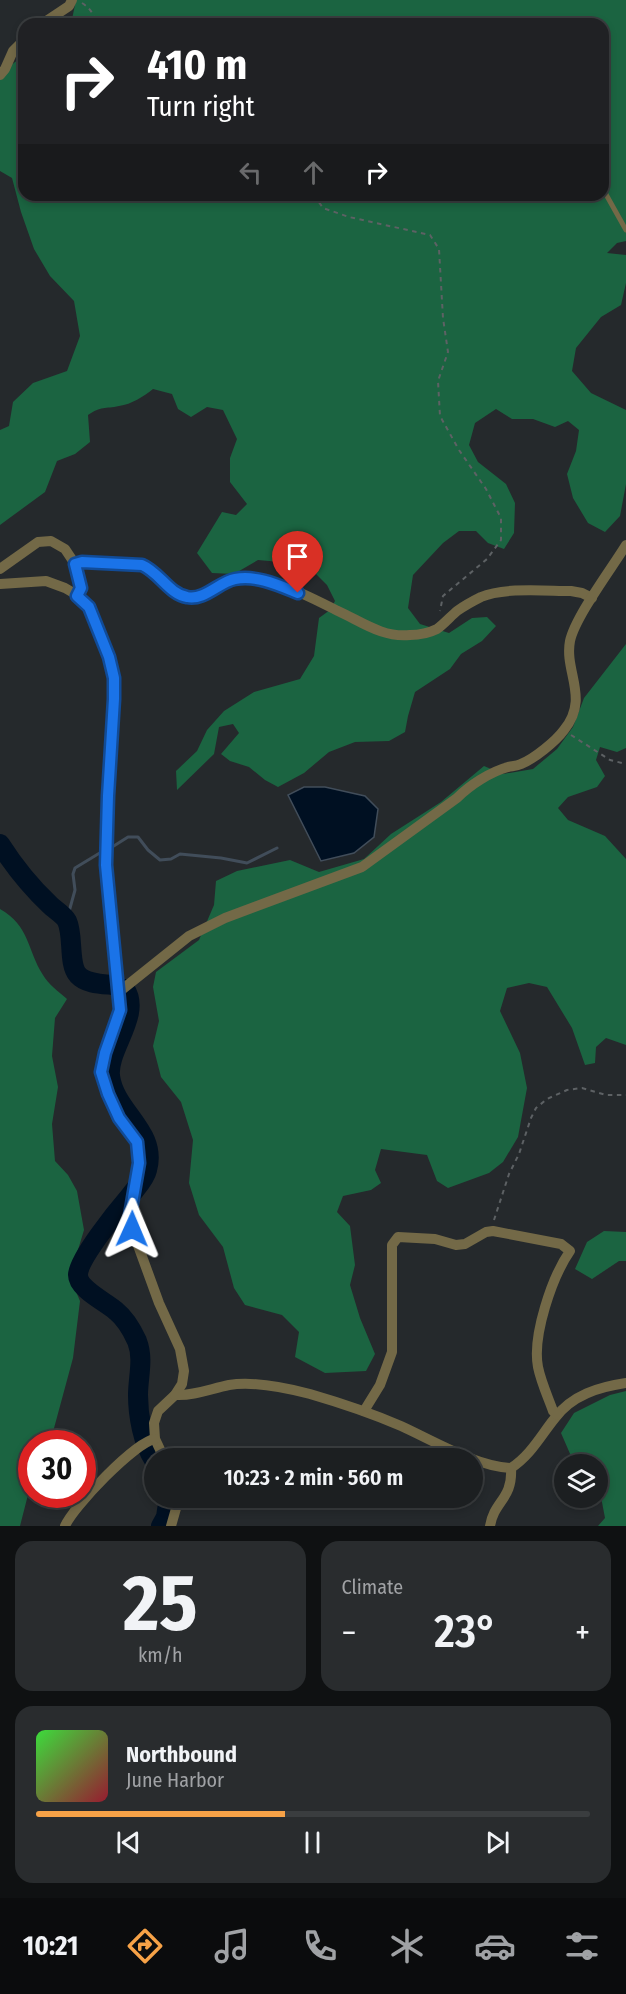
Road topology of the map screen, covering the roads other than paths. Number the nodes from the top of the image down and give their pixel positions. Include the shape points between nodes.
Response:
1 (76, 1) edge
2 (51, 18) edge
3 (18, 47) edge
4 (0, 75) edge
5 (609, 200) edge
6 (626, 230) edge
7 (626, 545) edge
8 (75, 564) junction
9 (0, 569) edge
10 (0, 584) edge
11 (77, 596) junction
12 (592, 598) junction
13 (120, 992) junction
14 (626, 1383) edge
15 (175, 1395) junction
16 (364, 1411) junction
17 (557, 1415) junction
18 (149, 1441) junction
19 (155, 1448) edge
20 (512, 1468) junction
21 (176, 1508) edge
22 (65, 1526) edge
23 (171, 1526) edge
24 (490, 1526) edge

1 - 2 street
3 - 4 street
5 - 6 lane
7 - 12 street
8 - 9 street via 65,549 51,542 38,542
8 - 11 street via 81,588
8 - 12 street via 142,565 182,596 191,598 234,579 268,581 387,634 414,635 437,628 459,609 498,592 571,591
10 - 11 street via 46,581
11 - 13 street via 89,607 114,678 106,865
12 - 13 street via 570,641 576,690 572,716 564,730 530,760 466,788 362,867 225,918 198,932
13 - 15 street via 120,1010 101,1072 119,1118 137,1142 139,1163 130,1215 132,1229 180,1349 184,1371
14 - 17 street via 588,1392
15 - 16 street via 188,1396 231,1385 265,1385 308,1393
15 - 18 street via 158,1411
16 - 17 street via 380,1385 392,1352 392,1245 398,1237 465,1244 493,1231 561,1244 570,1251 553,1284 536,1349 538,1366
16 - 20 street via 483,1462
17 - 20 street
18 - 19 street
18 - 22 street via 88,1495
20 - 24 street via 507,1495
21 - 23 street

